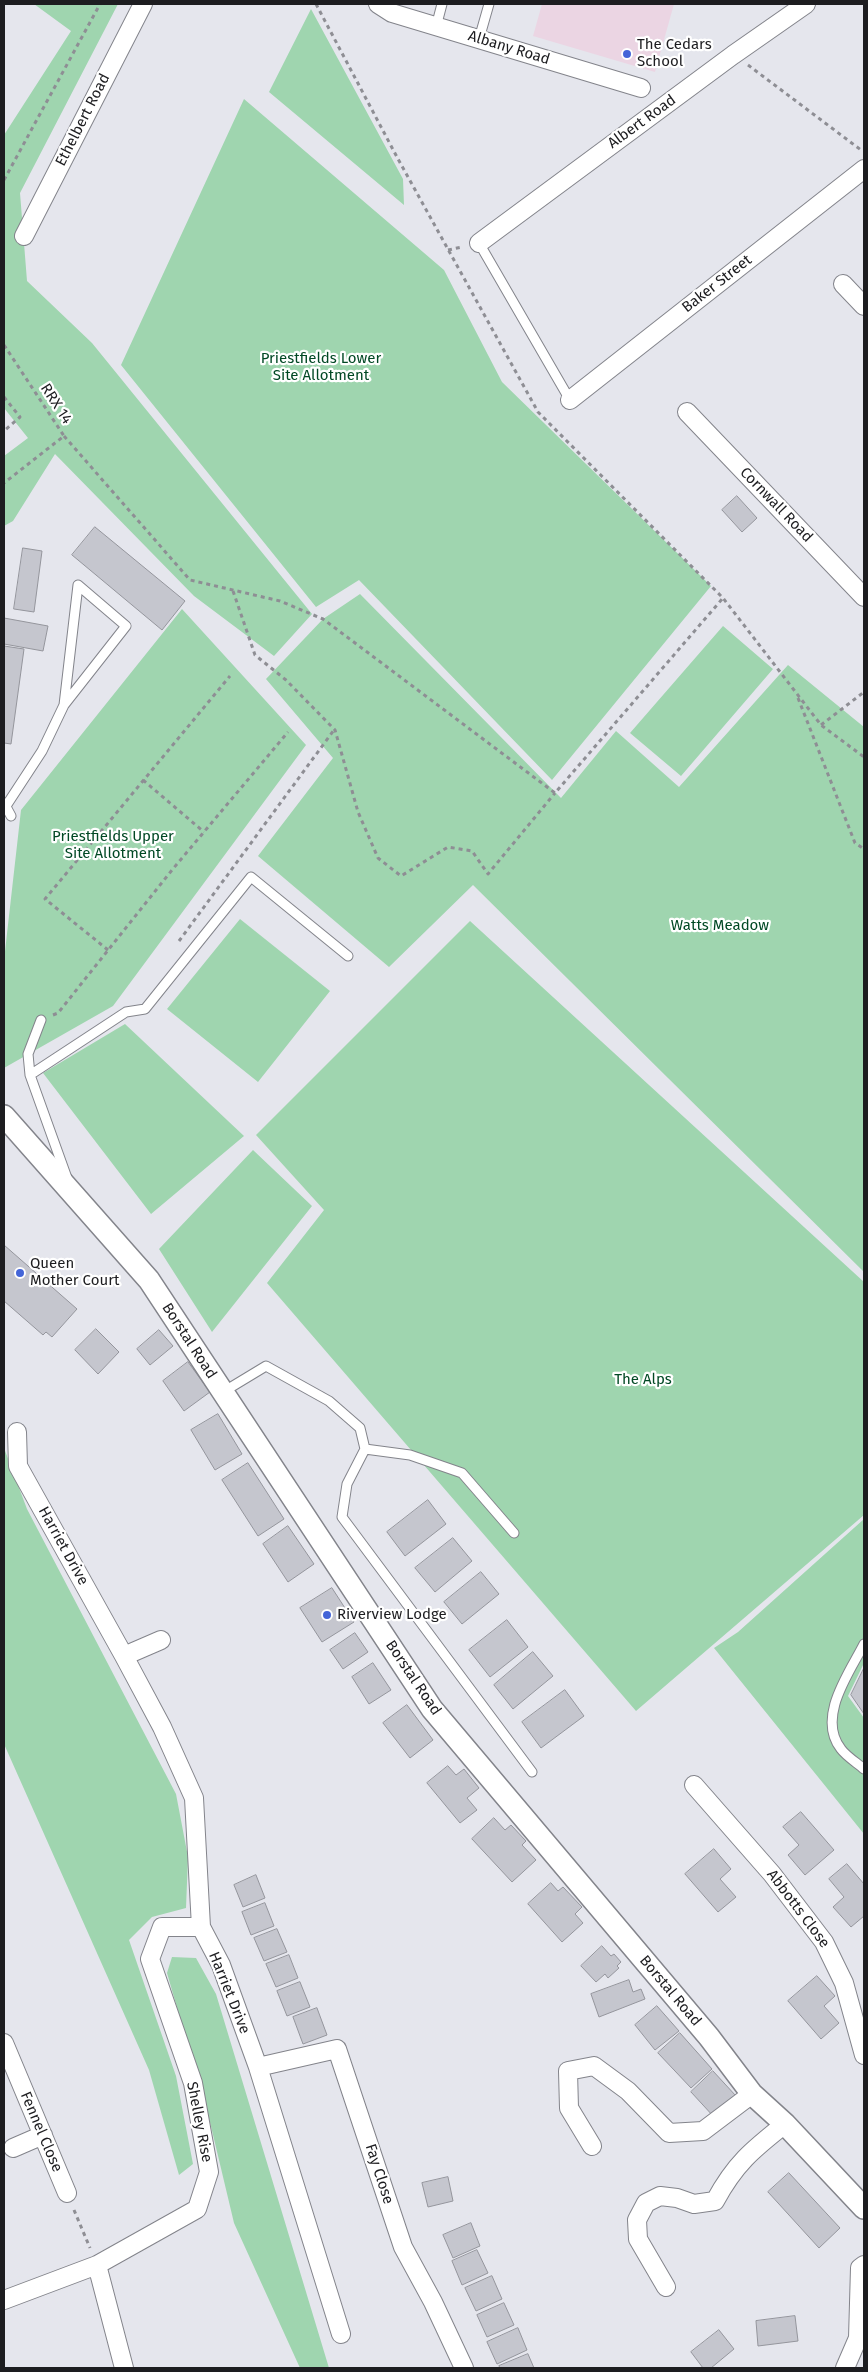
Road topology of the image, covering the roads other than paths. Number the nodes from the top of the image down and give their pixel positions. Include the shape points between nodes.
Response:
1 (143, 4) edge
2 (378, 4) edge
3 (442, 4) edge
4 (489, 4) edge
5 (806, 4) edge
6 (436, 27) junction
7 (479, 39) junction
8 (641, 88) dead end
9 (864, 169) edge
10 (24, 236) dead end
11 (479, 243) joint
12 (843, 284) dead end
13 (864, 306) edge
14 (570, 400) joint
15 (687, 412) dead end
16 (864, 597) edge
17 (64, 705) junction
18 (5, 805) edge
19 (11, 816) dead end
20 (348, 956) dead end
21 (41, 1020) road end
22 (30, 1075) junction
23 (4, 1116) edge
24 (73, 1194) junction
25 (223, 1392) junction
26 (18, 1432) dead end
27 (365, 1449) junction
28 (514, 1533) dead end
29 (161, 1640) dead end
30 (864, 1644) edge
31 (124, 1656) junction
32 (864, 1769) edge
33 (532, 1772) dead end
34 (694, 1785) dead end
35 (201, 1927) junction
36 (4, 2043) edge
37 (864, 2055) edge
38 (258, 2067) junction
39 (752, 2094) junction
40 (785, 2124) junction
41 (43, 2135) junction
42 (592, 2146) dead end
43 (13, 2148) dead end
44 (67, 2193) road end
45 (864, 2208) edge
46 (97, 2265) junction
47 (864, 2265) edge
48 (666, 2287) dead end
49 (4, 2300) edge
50 (341, 2334) dead end
51 (124, 2368) edge
52 (464, 2368) edge
53 (845, 2368) edge

1 - 10 street, Ethelbert Road
2 - 6 street, Albany Road via 392,13
3 - 6 lane
4 - 7 lane
5 - 11 street, Albert Road
6 - 7 street, Albany Road
7 - 8 street, Albany Road
9 - 14 street, Baker Street
11 - 14 lane
12 - 13 street
15 - 16 street, Cornwall Road
17 - 17 lane via 76,603 78,585 126,626
17 - 18 lane via 42,751
18 - 19 lane
20 - 22 lane via 251,877 146,1010 126,1012
21 - 22 lane via 28,1054
22 - 24 lane
23 - 24 street, Borstal Road
24 - 25 street, Borstal Road via 149,1280
25 - 27 lane via 266,1366 329,1401 360,1428
25 - 39 street, Borstal Road via 432,1709 709,2037
26 - 31 street, Harriet Drive via 18,1466
27 - 28 lane via 410,1455 462,1473
27 - 33 lane via 347,1484 342,1517
29 - 31 street
30 - 32 lane via 834,1703 832,1732 840,1748
31 - 35 street, Harriet Drive via 194,1798
34 - 37 street, Abbotts Close via 772,1874 824,1942 844,1983
35 - 38 street, Harriet Drive via 221,1965
35 - 46 street, Shelley Rise via 162,1927 150,1959 193,2083 209,2172 197,2209
36 - 41 street, Fennel Close
38 - 50 street, Harriet Drive
38 - 52 street, Fay Close via 337,2049 403,2247
39 - 40 street, Borstal Road
39 - 42 street via 703,2131 669,2132 628,2091 594,2066 568,2071 569,2108
40 - 45 street, Borstal Road
40 - 48 street via 745,2156 728,2176 715,2201 694,2204 660,2196 646,2203 636,2220 638,2239
41 - 43 street
41 - 44 street, Fennel Close
46 - 49 street, Shelley Rise
46 - 51 street
47 - 53 street via 860,2268 858,2338

